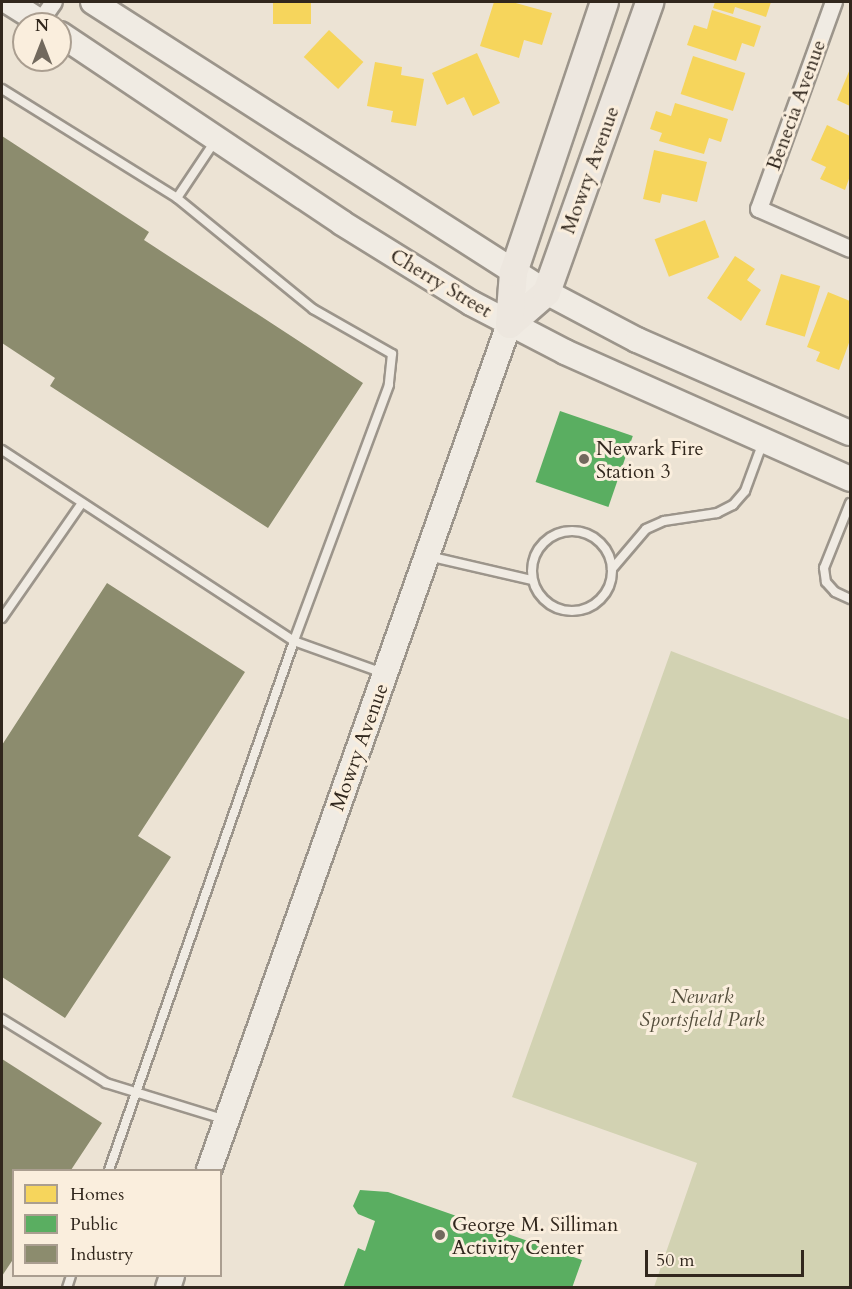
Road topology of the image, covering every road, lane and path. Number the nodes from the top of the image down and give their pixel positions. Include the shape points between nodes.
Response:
1 (9, 2) edge
2 (93, 2) edge
3 (604, 2) edge
4 (649, 2) edge
5 (834, 2) edge
6 (25, 12) edge
7 (72, 43) edge
8 (2, 89) edge
9 (216, 138) junction
10 (177, 198) junction
11 (850, 249) edge
12 (513, 272) junction
13 (546, 292) junction
14 (509, 324) junction
15 (850, 433) edge
16 (764, 440) junction
17 (2, 450) edge
18 (850, 479) edge
19 (82, 503) junction
20 (850, 503) edge
21 (428, 556) junction
22 (612, 569) junction
23 (532, 580) junction
24 (850, 599) edge
25 (2, 618) edge
26 (294, 641) junction
27 (386, 674) junction
28 (2, 1019) edge
29 (136, 1094) junction
30 (227, 1120) junction
31 (109, 1169) edge
32 (210, 1169) edge

1 - 6 main road, Cherry Street
2 - 12 main road
3 - 12 main road, Mowry Avenue
4 - 13 main road, Mowry Avenue
5 - 11 street, Benecia Avenue via 759,209
7 - 9 main road, Cherry Street
8 - 10 lane
9 - 10 lane
9 - 14 main road, Cherry Street via 342,223
10 - 26 lane via 313,309 392,354 389,385
12 - 13 main road
12 - 14 main road, Mowry Avenue
13 - 14 main road, Mowry Avenue
13 - 15 main road via 637,340
14 - 16 main road, Cherry Street
14 - 21 main road, Mowry Avenue
16 - 18 main road, Cherry Street
16 - 22 lane via 745,491 733,505 717,513 664,520 646,529
17 - 19 lane
19 - 25 lane
19 - 26 lane
20 - 24 lane via 824,568 831,587
21 - 23 lane
21 - 27 main road, Mowry Avenue
22 - 23 lane via 604,594 595,604 577,610 557,608 546,602
22 - 23 lane via 602,545 579,532 566,531 543,543 535,554
26 - 27 lane
26 - 29 lane
27 - 30 main road, Mowry Avenue
28 - 29 lane via 106,1083
29 - 30 lane
29 - 31 lane
30 - 32 main road, Mowry Avenue

